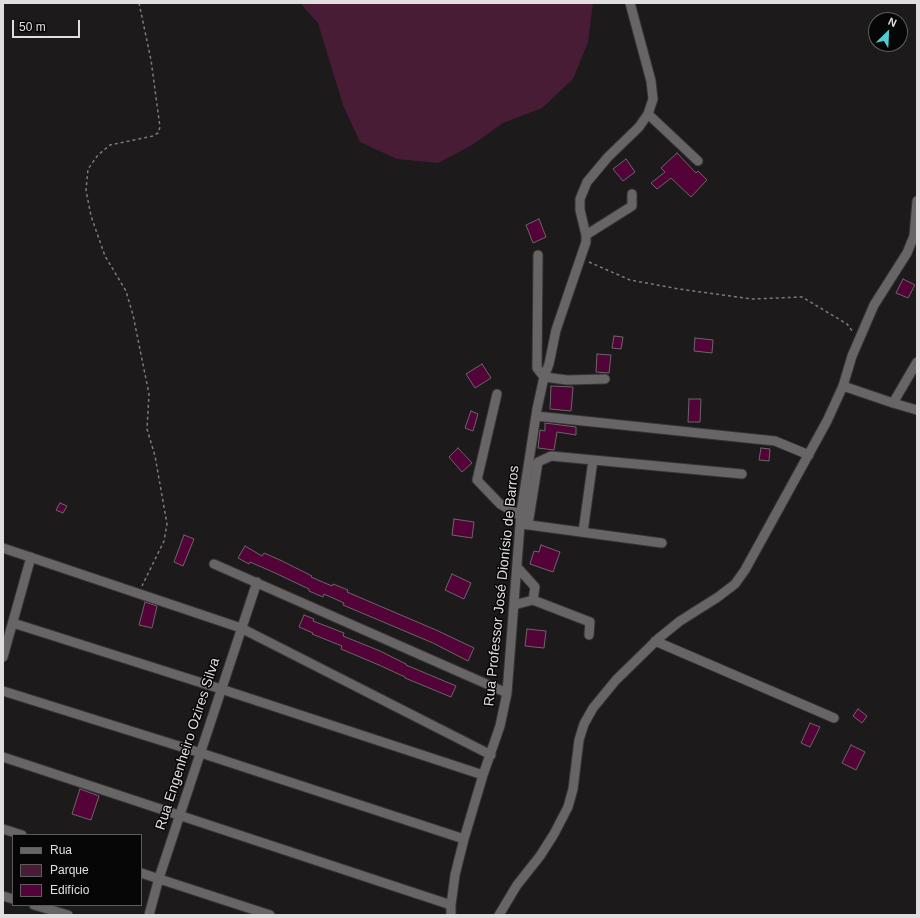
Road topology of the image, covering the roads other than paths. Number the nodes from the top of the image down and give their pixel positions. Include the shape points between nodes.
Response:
1 (630, 3) edge
2 (648, 114) junction
3 (698, 161) dead end
4 (632, 194) dead end
5 (917, 201) edge
6 (915, 234) edge
7 (586, 235) junction
8 (538, 255) dead end
9 (917, 362) edge
10 (544, 376) junction
11 (605, 379) dead end
12 (843, 386) junction
13 (497, 394) dead end
14 (893, 403) junction
15 (917, 410) edge
16 (536, 416) junction
17 (809, 455) junction
18 (593, 460) junction
19 (742, 474) dead end
20 (523, 522) junction
21 (583, 532) junction
22 (662, 543) dead end
23 (3, 548) edge
24 (32, 557) junction
25 (214, 564) dead end
26 (517, 567) junction
27 (257, 582) junction
28 (533, 600) junction
29 (514, 605) junction
30 (12, 623) junction
31 (241, 628) junction
32 (589, 635) dead end
33 (655, 641) junction
34 (3, 657) edge
35 (221, 689) junction
36 (3, 691) edge
37 (507, 693) junction
38 (834, 718) dead end
39 (201, 753) junction
40 (490, 755) junction
41 (3, 757) edge
42 (483, 775) junction
43 (180, 816) junction
44 (3, 829) edge
45 (19, 834) edge
46 (464, 839) junction
47 (142, 872) edge
48 (159, 878) junction
49 (451, 905) junction
50 (37, 906) edge
51 (68, 915) edge
52 (149, 915) edge
53 (270, 915) edge
54 (451, 915) edge
55 (499, 915) edge

1 - 2 street, Rua Professor José Dionísio de Barros via 651,81 653,99
2 - 3 street
2 - 7 street, Rua Professor José Dionísio de Barros via 639,128 608,157 587,182 580,199
4 - 7 street via 632,206
5 - 6 street
6 - 12 street via 907,253 874,305 852,356
7 - 10 street, Rua Professor José Dionísio de Barros via 584,250 558,324
8 - 10 street via 537,368
9 - 14 street
10 - 11 street via 567,380
10 - 16 street, Rua Professor José Dionísio de Barros
12 - 14 street
12 - 17 street
13 - 20 street via 477,480 500,504
14 - 15 street
16 - 17 street via 775,440
16 - 20 street, Rua Professor José Dionísio de Barros
17 - 33 street via 735,584
18 - 19 street
18 - 20 street via 551,456 538,462
18 - 21 street
20 - 21 street
20 - 26 street, Rua Professor José Dionísio de Barros
21 - 22 street
23 - 24 street
24 - 30 street
24 - 31 street
25 - 27 street
26 - 28 street via 535,587
26 - 29 street, Rua Professor José Dionísio de Barros
27 - 31 street, Rua Engenheiro Ozires Silva
27 - 37 street
28 - 29 street
28 - 32 street via 590,622
29 - 37 street, Rua Professor José Dionísio de Barros
30 - 34 street
30 - 35 street
31 - 35 street, Rua Engenheiro Ozires Silva
31 - 40 street
33 - 38 street
33 - 55 street via 616,680 593,708 579,740 573,789 568,807 540,856 517,885
35 - 39 street, Rua Engenheiro Ozires Silva
35 - 42 street
36 - 39 street
37 - 40 street, Rua Professor José Dionísio de Barros
39 - 43 street, Rua Engenheiro Ozires Silva
39 - 46 street
40 - 42 street, Rua Professor José Dionísio de Barros
41 - 43 street
42 - 46 street, Rua Professor José Dionísio de Barros
43 - 48 street, Rua Engenheiro Ozires Silva
43 - 49 street
44 - 45 street
46 - 49 street, Rua Professor José Dionísio de Barros
47 - 48 street
48 - 52 street, Rua Engenheiro Ozires Silva
48 - 53 street
49 - 54 street, Rua Professor José Dionísio de Barros
50 - 51 street

